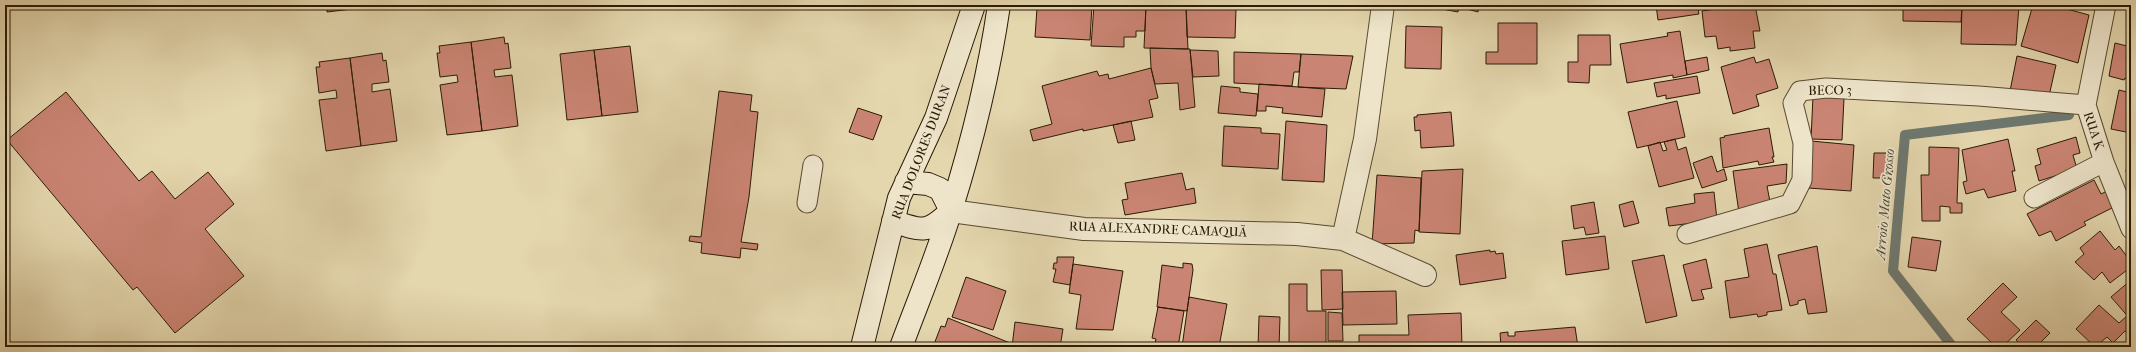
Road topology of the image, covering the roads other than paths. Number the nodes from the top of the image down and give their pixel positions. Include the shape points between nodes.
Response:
1 (974, 5) edge
2 (999, 5) edge
3 (1383, 5) edge
4 (2106, 5) edge
5 (2086, 105) junction
6 (2104, 162) junction
7 (814, 165) dead end
8 (906, 182) junction
9 (2124, 189) edge
10 (2034, 198) dead end
11 (807, 203) dead end
12 (951, 211) junction
13 (893, 221) junction
14 (2131, 229) edge
15 (1687, 234) dead end
16 (1343, 239) junction
17 (1425, 275) dead end
18 (862, 347) edge
19 (901, 347) edge

1 - 8 street, RUA DOLORES DURAN via 936,118
2 - 12 street via 994,40
3 - 16 street via 1365,138
4 - 5 lane, RUA K
5 - 6 lane, RUA K
5 - 15 lane, BECO 3 via 1980,96 1826,88 1800,91 1793,103 1803,143 1802,180 1790,204
6 - 9 lane, RUA K
6 - 10 lane
7 - 11 lane
8 - 12 street via 928,184 940,189
8 - 13 street, RUA DOLORES DURAN
9 - 14 lane, RUA K
12 - 13 street via 935,226 924,229
12 - 16 street, RUA ALEXANDRE CAMAQUÃ via 1084,229 1297,234
12 - 19 street
13 - 18 street, RUA DOLORES DURAN
16 - 17 street, RUA ALEXANDRE CAMAQUÃ

